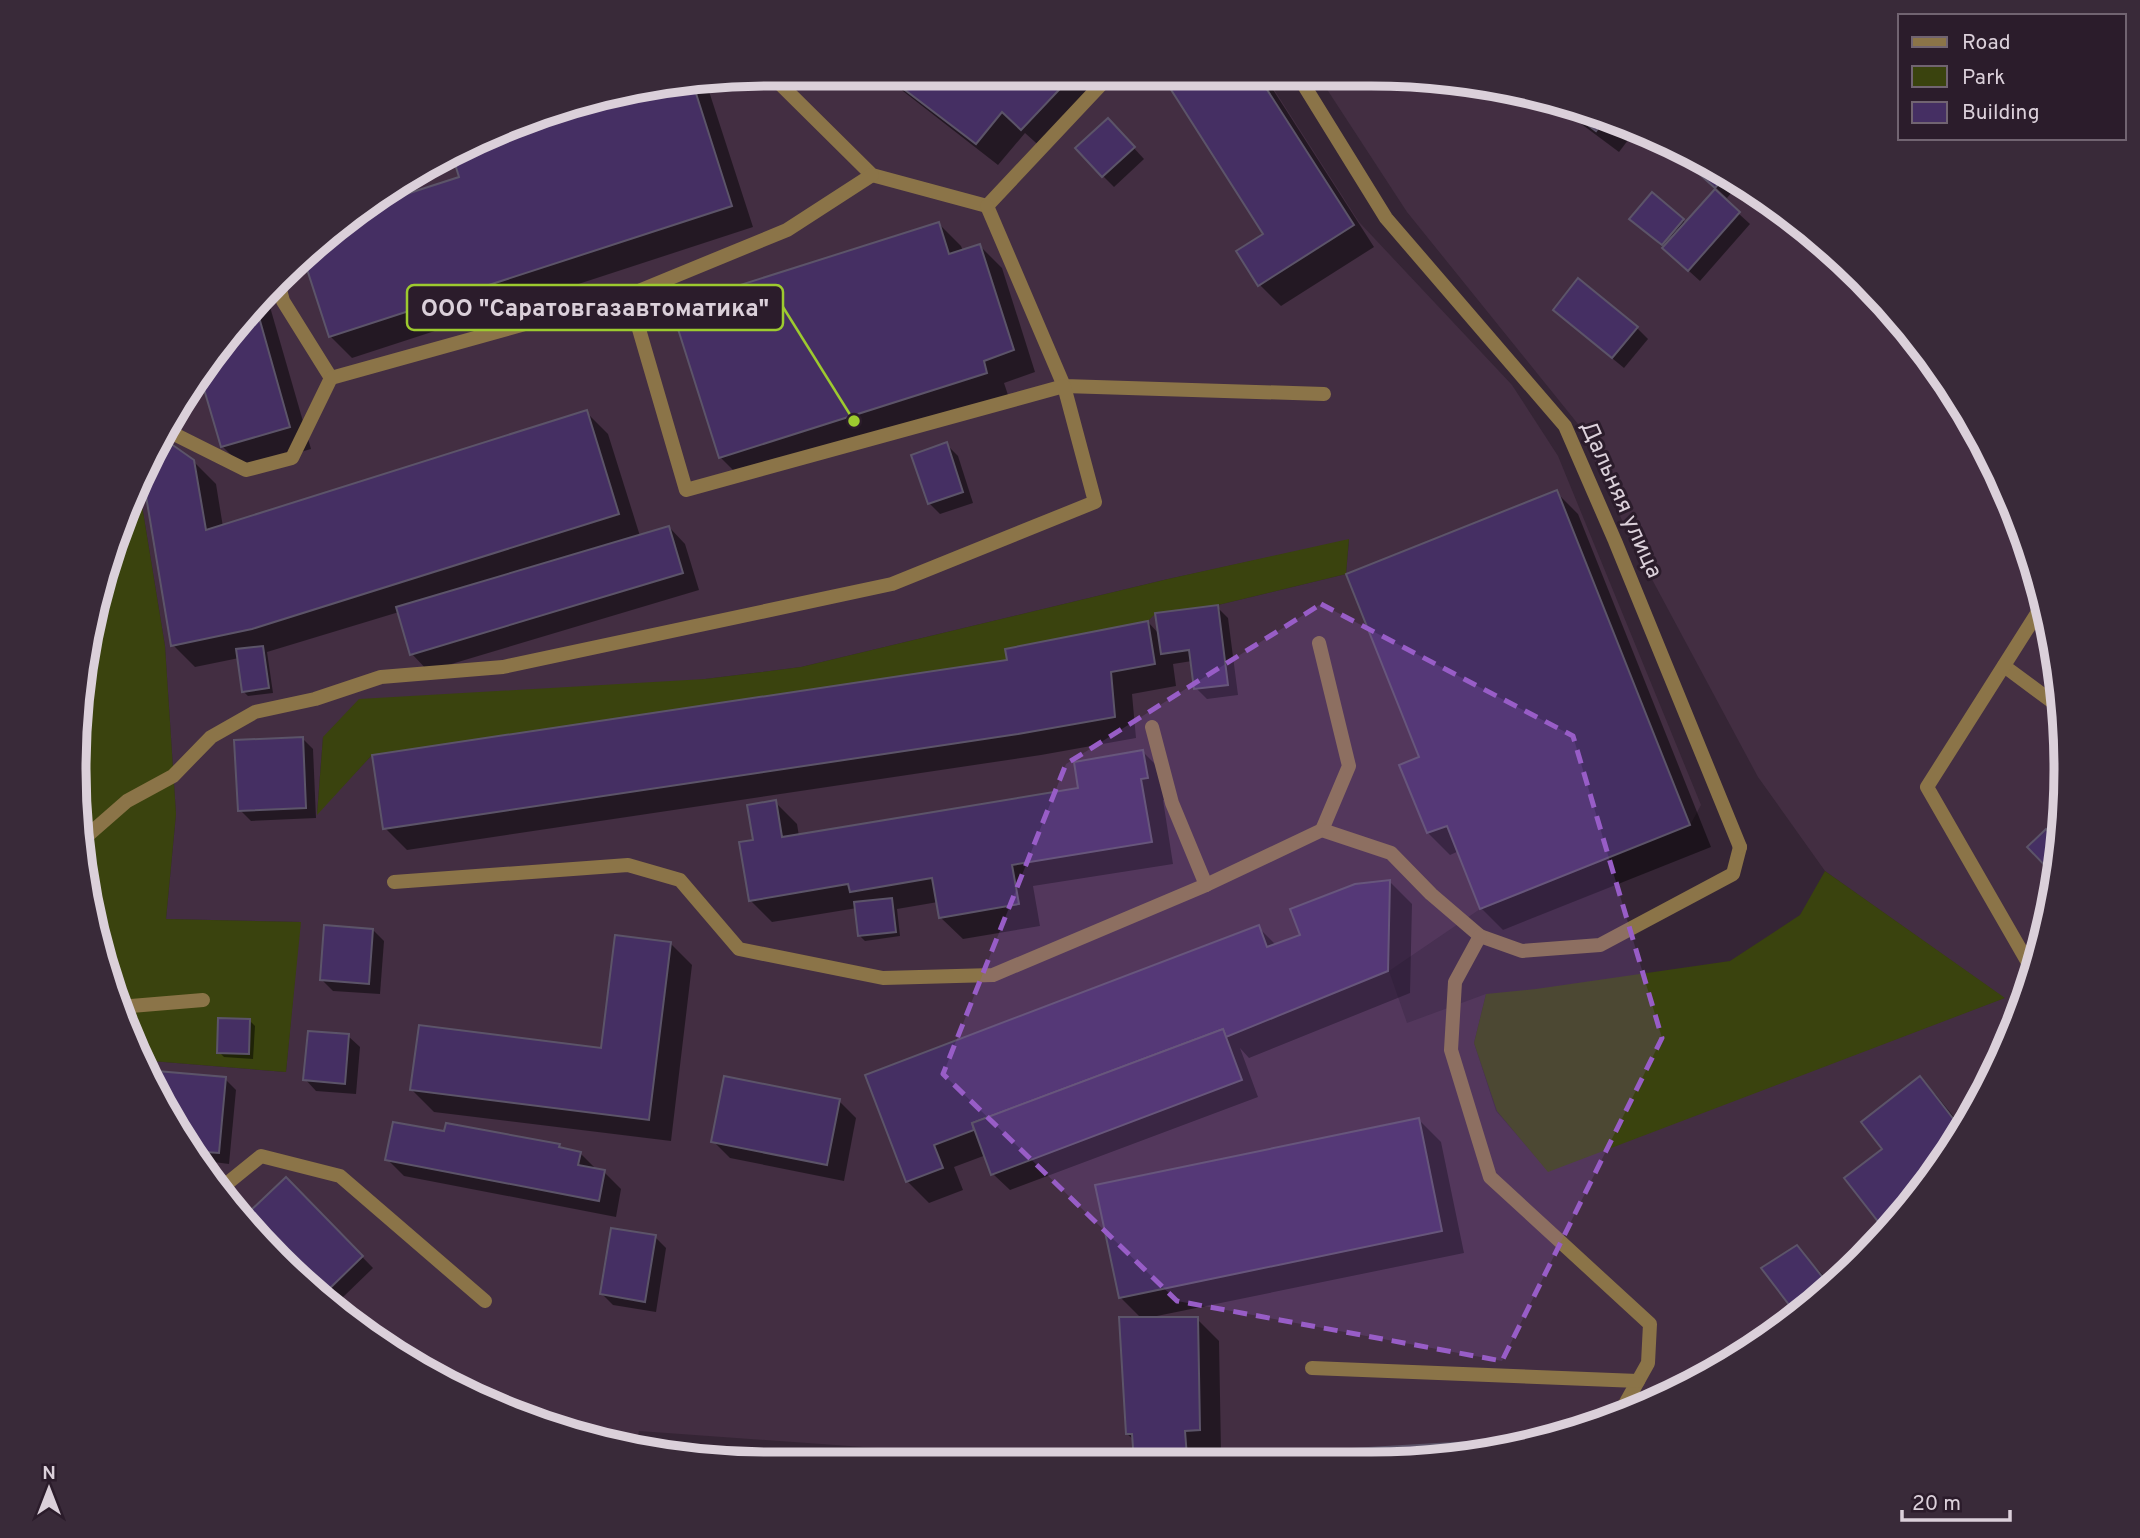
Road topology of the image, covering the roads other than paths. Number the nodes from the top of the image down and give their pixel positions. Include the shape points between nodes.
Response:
1 (781, 86) edge
2 (1100, 86) edge
3 (1308, 86) edge
4 (872, 175) junction
5 (987, 206) junction
6 (281, 292) edge
7 (629, 295) junction
8 (331, 377) junction
9 (1064, 386) junction
10 (1324, 394) dead end
11 (173, 434) edge
12 (2036, 615) edge
13 (1319, 643) dead end
14 (2004, 666) junction
15 (2050, 700) edge
16 (1152, 727) dead end
17 (1322, 831) junction
18 (89, 834) edge
19 (394, 882) dead end
20 (1206, 885) junction
21 (1480, 936) junction
22 (2027, 960) edge
23 (203, 1000) dead end
24 (129, 1006) edge
25 (227, 1185) edge
26 (485, 1301) dead end
27 (1312, 1368) dead end
28 (1638, 1381) junction
29 (1626, 1402) edge

1 - 4 street
2 - 5 street
3 - 21 street, Дальняя улица via 1386,218 1565,426 1740,847 1733,874 1600,945 1522,951
4 - 5 street
4 - 7 street via 787,230
5 - 9 street
6 - 8 street
7 - 8 street
7 - 9 street via 686,490
8 - 11 street via 292,458 246,470
9 - 10 street
9 - 18 street via 1095,502 892,584 503,667 381,677 256,712 211,737 173,776 127,801
12 - 14 street
13 - 17 street via 1349,766
14 - 15 street
14 - 22 street via 1927,787
16 - 20 street via 1171,803
17 - 20 street
17 - 21 street via 1391,853
19 - 20 street via 628,865 680,880 739,949 883,978 992,975
21 - 28 street via 1455,982 1451,1050 1490,1177 1650,1324 1648,1363
23 - 24 street
25 - 26 street via 261,1156 340,1176
27 - 28 street
28 - 29 street

